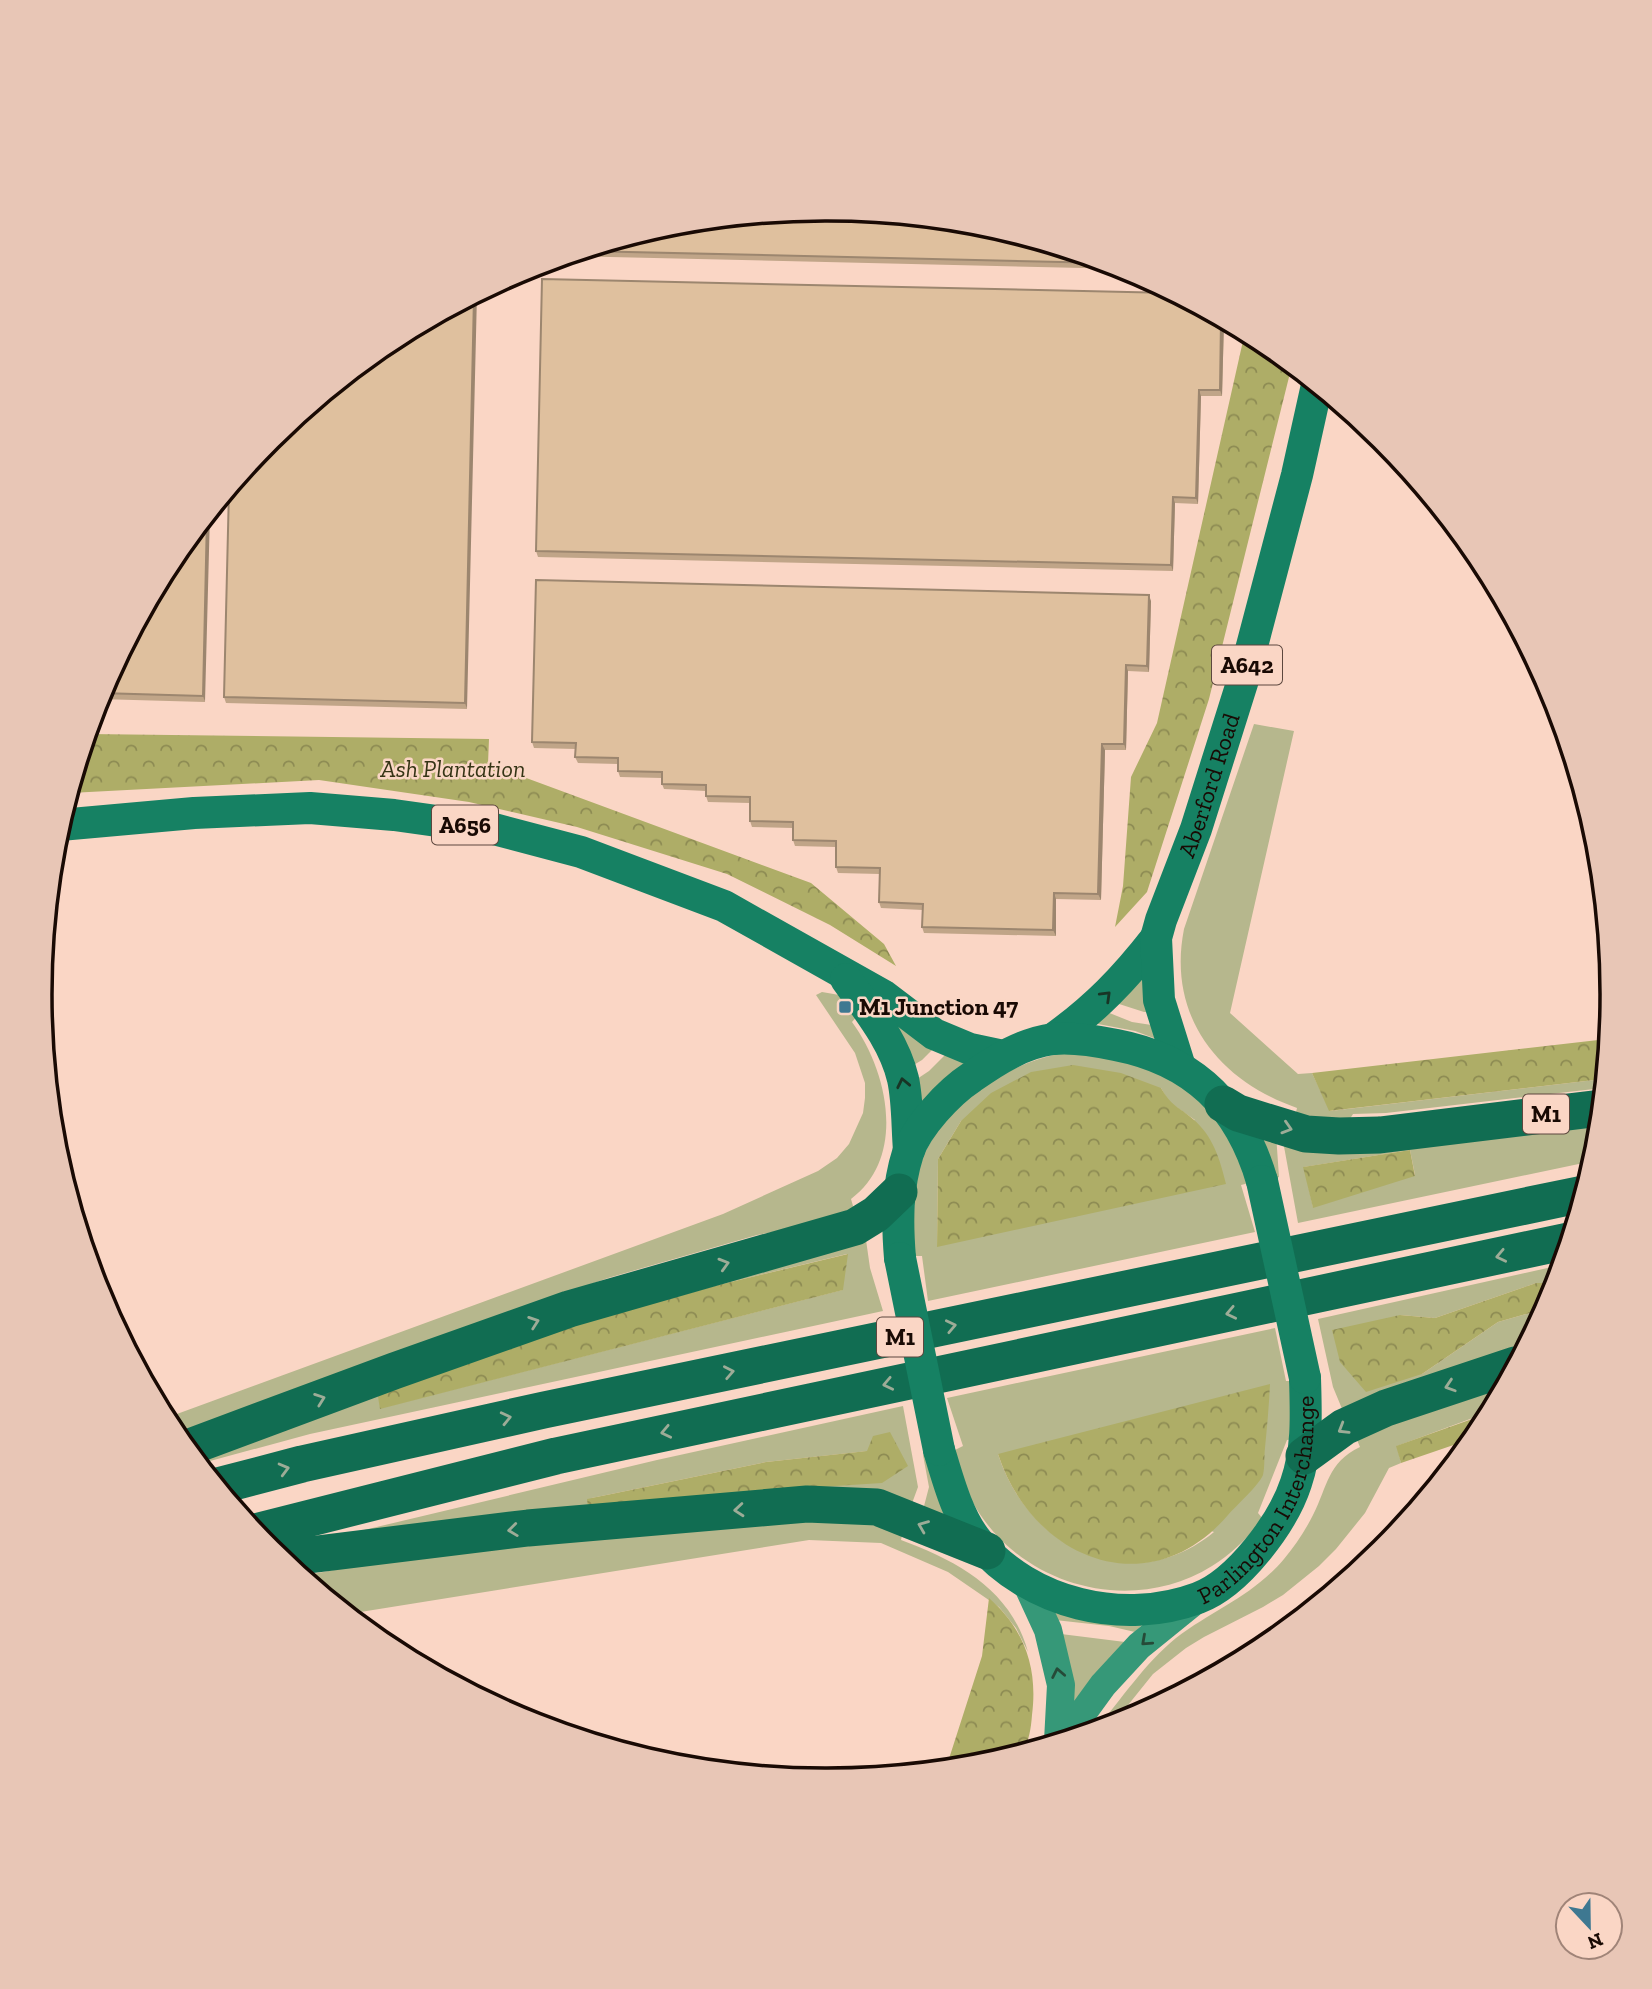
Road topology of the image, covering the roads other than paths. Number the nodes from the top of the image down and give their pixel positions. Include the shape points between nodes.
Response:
1 (1315, 396) edge
2 (72, 824) edge
3 (1156, 938) junction
4 (840, 972) junction
5 (1053, 1039) junction
6 (1003, 1056) junction
7 (1180, 1067) junction
8 (1223, 1104) junction
9 (1591, 1109) edge
10 (909, 1150) junction
11 (900, 1192) junction
12 (1573, 1196) edge
13 (1558, 1243) edge
14 (1503, 1368) edge
15 (197, 1444) edge
16 (1304, 1456) junction
17 (227, 1484) edge
18 (266, 1528) edge
19 (987, 1551) junction
20 (297, 1558) edge
21 (1025, 1580) junction
22 (1199, 1597) junction
23 (1072, 1728) edge
24 (1058, 1732) edge

1 - 3 main road, Aberford Road / A642 via 1243,680
2 - 4 main road, A656 via 310,807 494,829 581,852 724,906
5 -> 3 main road, Aberford Road / A642 via 1102,1000
3 - 7 main road, Aberford Road / A642 via 1159,1000
4 - 6 main road, A656 via 884,996 934,1034
10 -> 4 main road, A656 via 906,1096 895,1054
5 - 6 main road, Parlington Interchange
5 - 7 main road, Parlington Interchange via 1139,1049
6 - 10 main road, Parlington Interchange via 956,1088
7 - 8 main road, Parlington Interchange
8 -> 9 highway, M1 via 1306,1134 1339,1136
8 - 16 main road, Parlington Interchange, bridge via 1241,1128 1262,1181 1305,1377
10 - 11 main road, Parlington Interchange
15 -> 11 highway via 569,1309 855,1227
11 - 19 main road, Parlington Interchange, bridge via 900,1258 939,1450 952,1494 976,1540
17 -> 12 highway, M1 via 544,1410
13 -> 18 highway, M1 via 556,1455
14 -> 16 highway via 1386,1408 1344,1427
16 - 22 main road, Parlington Interchange via 1296,1486 1273,1531 1236,1573
19 -> 20 highway via 877,1507 807,1504 528,1528
19 - 21 main road, Parlington Interchange
21 - 22 main road, Parlington Interchange via 1064,1601 1106,1610 1145,1609
24 -> 21 main road via 1061,1685 1048,1630
22 -> 23 main road via 1139,1646

